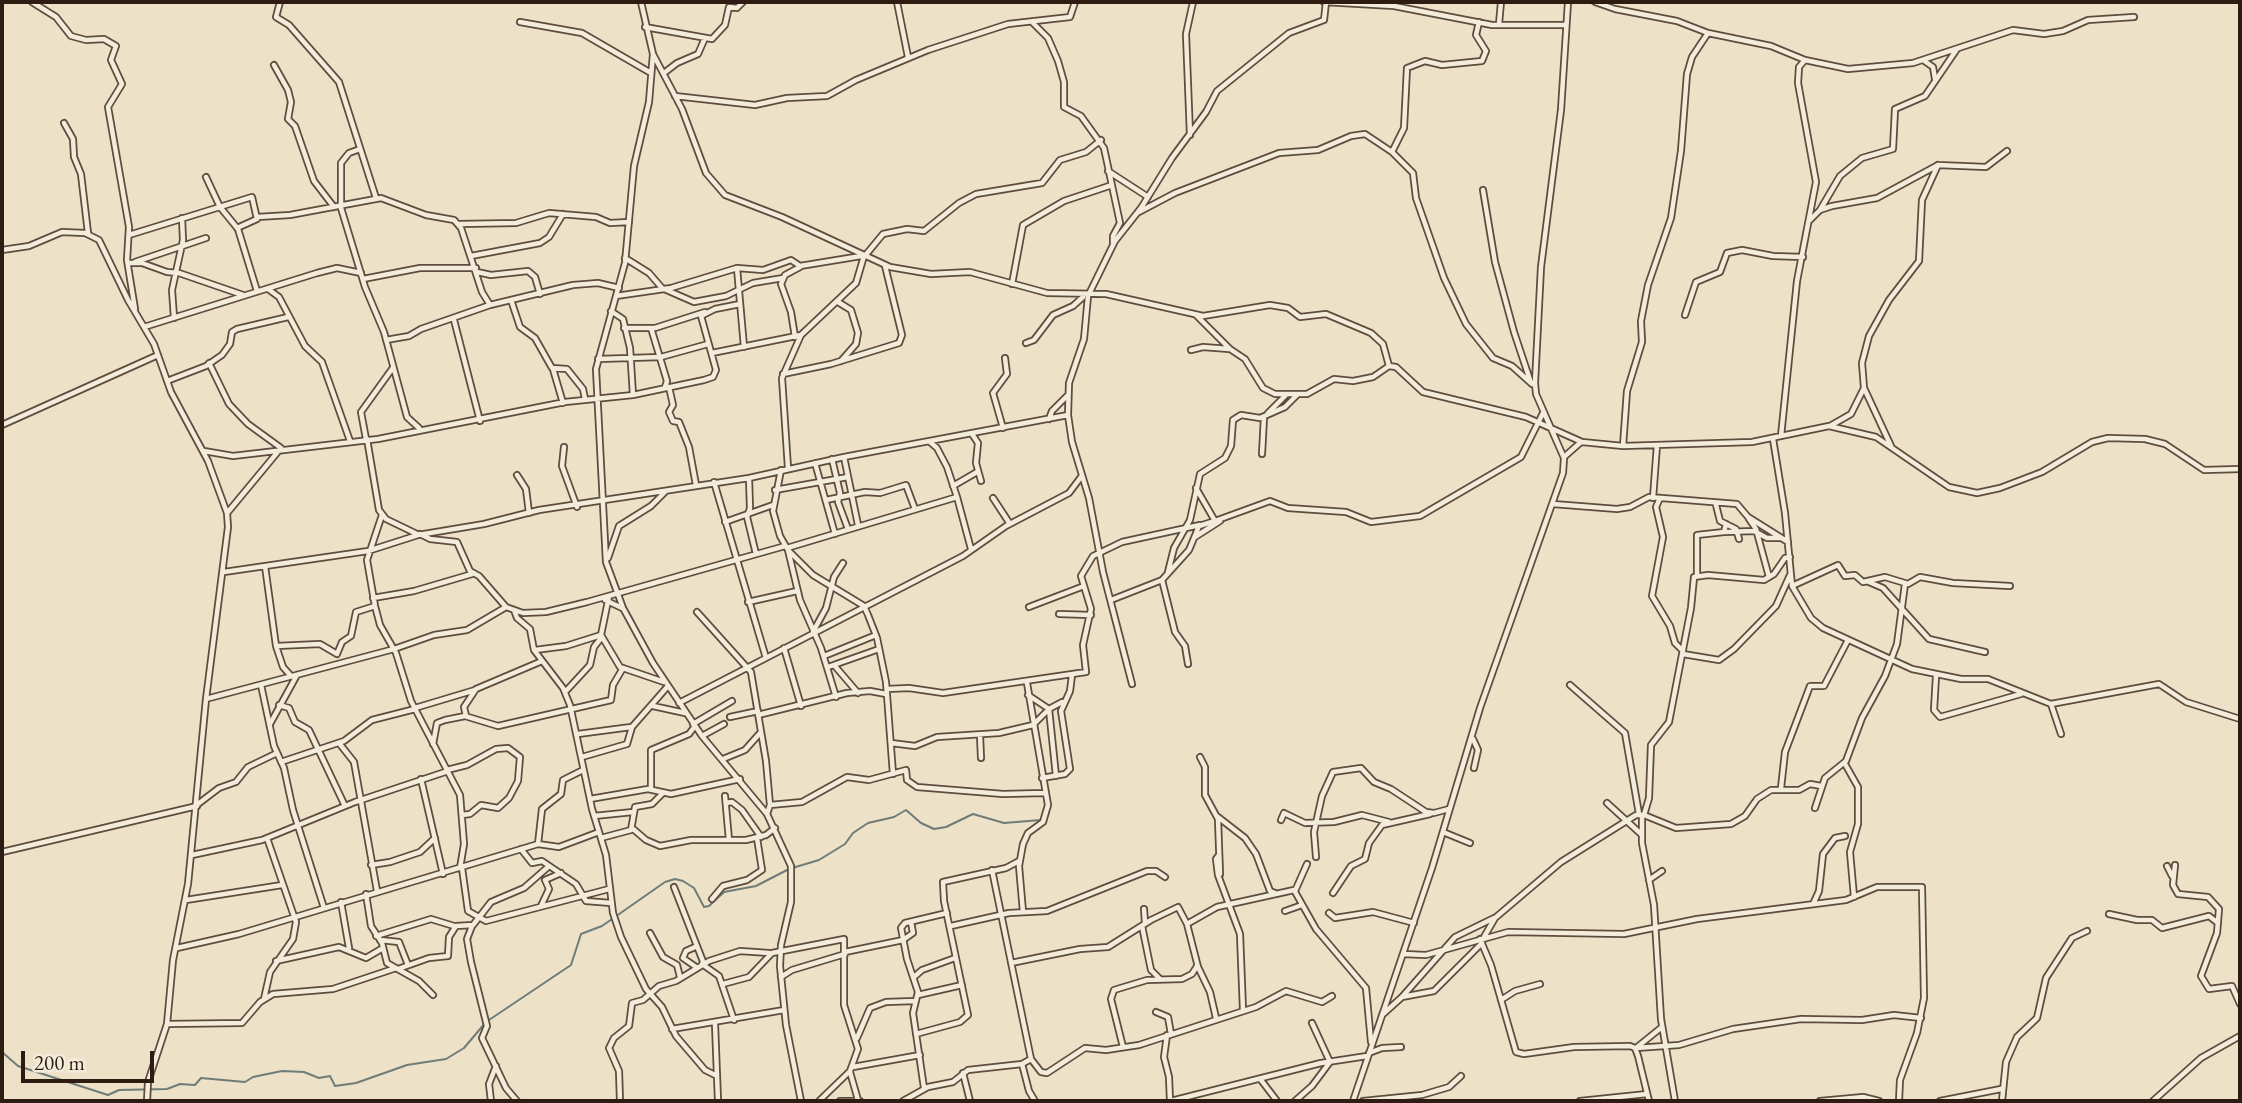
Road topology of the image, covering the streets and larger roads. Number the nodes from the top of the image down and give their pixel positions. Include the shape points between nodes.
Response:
1 (32, 2) edge
2 (280, 2) edge
3 (641, 2) edge
4 (743, 2) edge
5 (897, 2) edge
6 (1075, 2) edge
7 (1193, 2) edge
8 (1324, 2) edge
9 (1416, 2) edge
10 (1501, 2) edge
11 (1568, 2) edge
12 (1595, 2) edge
13 (1414, 9) junction
14 (2134, 17) dead end
15 (1032, 21) junction
16 (520, 22) dead end
17 (1479, 22) junction
18 (1499, 24) junction
19 (1566, 25) junction
20 (645, 27) junction
21 (1708, 33) junction
22 (705, 38) junction
23 (1957, 49) junction
24 (653, 54) junction
25 (908, 57) junction
26 (1805, 60) junction
27 (1923, 60) junction
28 (1930, 64) junction
29 (274, 65) dead end
30 (660, 67) junction
31 (1944, 69) junction
32 (652, 71) junction
33 (664, 74) junction
34 (1935, 80) junction
35 (675, 96) junction
36 (64, 123) dead end
37 (1190, 135) junction
38 (1101, 140) junction
39 (360, 149) junction
40 (2007, 151) dead end
41 (1392, 152) junction
42 (1938, 165) junction
43 (1108, 171) junction
44 (206, 177) dead end
45 (1112, 185) junction
46 (1483, 190) dead end
47 (1148, 197) junction
48 (376, 198) junction
49 (337, 206) junction
50 (220, 207) junction
51 (1820, 211) junction
52 (1138, 212) junction
53 (563, 214) junction
54 (257, 217) junction
55 (182, 218) junction
56 (1809, 221) junction
57 (629, 222) junction
58 (459, 224) junction
59 (237, 228) junction
60 (88, 233) junction
61 (129, 235) junction
62 (206, 238) dead end
63 (1113, 244) junction
64 (181, 246) junction
65 (2, 250) edge
66 (471, 256) junction
67 (863, 256) junction
68 (1803, 257) junction
69 (625, 258) junction
70 (134, 262) junction
71 (128, 263) junction
72 (800, 266) junction
73 (886, 266) junction
74 (737, 268) junction
75 (476, 270) junction
76 (175, 273) junction
77 (362, 273) junction
78 (783, 278) junction
79 (363, 279) junction
80 (1012, 284) junction
81 (267, 288) junction
82 (618, 288) junction
83 (663, 288) junction
84 (739, 290) junction
85 (257, 291) junction
86 (540, 294) junction
87 (244, 295) junction
88 (616, 296) junction
89 (1086, 296) junction
90 (511, 300) junction
91 (838, 302) junction
92 (740, 304) junction
93 (490, 305) junction
94 (611, 311) junction
95 (705, 312) junction
96 (136, 314) junction
97 (1196, 315) junction
98 (1685, 315) dead end
99 (288, 317) junction
100 (174, 318) junction
101 (454, 320) junction
102 (144, 327) junction
103 (624, 328) junction
104 (651, 328) junction
105 (798, 336) junction
106 (386, 341) junction
107 (1026, 343) dead end
108 (708, 344) junction
109 (744, 347) junction
110 (1230, 349) junction
111 (1191, 350) dead end
112 (712, 353) junction
113 (158, 355) junction
114 (661, 357) junction
115 (1005, 358) dead end
116 (598, 359) junction
117 (631, 359) junction
118 (840, 361) junction
119 (209, 363) junction
120 (1389, 366) junction
121 (552, 368) junction
122 (392, 369) junction
123 (783, 374) junction
124 (167, 381) junction
125 (1532, 384) junction
126 (667, 387) junction
127 (1864, 388) junction
128 (1535, 389) junction
129 (1068, 394) junction
130 (1298, 394) junction
131 (633, 395) junction
132 (1286, 395) junction
133 (596, 398) junction
134 (586, 399) junction
135 (563, 403) junction
136 (1543, 412) junction
137 (1068, 415) junction
138 (1266, 415) junction
139 (1049, 419) junction
140 (480, 421) junction
141 (1540, 422) junction
142 (2, 425) edge
143 (1550, 425) junction
144 (1829, 426) junction
145 (420, 428) junction
146 (1003, 428) junction
147 (972, 433) junction
148 (1781, 437) junction
149 (367, 439) junction
150 (1773, 439) junction
151 (350, 441) junction
152 (929, 441) junction
153 (1581, 442) junction
154 (1657, 445) junction
155 (1623, 446) junction
156 (564, 447) dead end
157 (1892, 447) junction
158 (281, 448) junction
159 (203, 451) junction
160 (1262, 454) dead end
161 (844, 457) junction
162 (1564, 458) junction
163 (832, 459) junction
164 (815, 463) junction
165 (788, 468) junction
166 (2240, 468) edge
167 (781, 470) junction
168 (977, 472) junction
169 (517, 475) dead end
170 (1081, 476) junction
171 (836, 477) junction
172 (848, 477) junction
173 (749, 478) junction
174 (820, 481) junction
175 (981, 481) dead end
176 (714, 482) junction
177 (696, 485) junction
178 (953, 486) junction
179 (1196, 488) junction
180 (666, 490) junction
181 (775, 491) junction
182 (851, 496) junction
183 (838, 497) junction
184 (957, 497) junction
185 (993, 498) dead end
186 (1653, 498) junction
187 (1660, 498) junction
188 (826, 500) junction
189 (604, 502) junction
190 (1553, 504) junction
191 (1715, 504) junction
192 (773, 505) junction
193 (577, 507) junction
194 (915, 509) junction
195 (227, 513) junction
196 (529, 513) junction
197 (382, 515) junction
198 (747, 515) junction
199 (1748, 517) junction
200 (1218, 521) junction
201 (725, 522) junction
202 (1010, 524) junction
203 (1726, 524) junction
204 (858, 525) junction
205 (1200, 525) junction
206 (1185, 527) junction
207 (848, 529) junction
208 (1724, 532) junction
209 (1737, 532) junction
210 (1757, 532) junction
211 (429, 533) junction
212 (419, 534) junction
213 (835, 534) junction
214 (1195, 537) junction
215 (441, 539) junction
216 (1739, 539) dead end
217 (1786, 540) junction
218 (787, 548) junction
219 (971, 550) junction
220 (368, 551) junction
221 (1098, 552) junction
222 (756, 554) junction
223 (1790, 557) junction
224 (738, 560) junction
225 (606, 562) junction
226 (843, 563) dead end
227 (265, 566) junction
228 (223, 572) junction
229 (1168, 572) junction
230 (473, 574) junction
231 (1791, 574) junction
232 (1697, 575) junction
233 (1769, 577) junction
234 (1162, 580) junction
235 (1868, 582) junction
236 (1905, 584) junction
237 (832, 586) junction
238 (1084, 586) junction
239 (1793, 586) junction
240 (2010, 586) dead end
241 (797, 591) junction
242 (616, 594) junction
243 (373, 598) junction
244 (608, 598) junction
245 (1111, 600) junction
246 (748, 602) junction
247 (375, 606) junction
248 (864, 606) junction
249 (506, 607) junction
250 (1030, 607) dead end
251 (623, 608) junction
252 (514, 610) junction
253 (1903, 611) junction
254 (697, 612) dead end
255 (1059, 614) dead end
256 (1091, 615) junction
257 (813, 632) junction
258 (876, 635) junction
259 (602, 636) junction
260 (1848, 640) junction
261 (276, 646) junction
262 (784, 648) junction
263 (394, 649) junction
264 (879, 649) junction
265 (534, 650) junction
266 (1985, 652) dead end
267 (1683, 653) junction
268 (824, 656) junction
269 (766, 658) junction
270 (1891, 658) junction
271 (542, 661) junction
272 (1188, 664) dead end
273 (748, 666) junction
274 (831, 666) junction
275 (623, 668) junction
276 (294, 676) junction
277 (1072, 676) junction
278 (1937, 676) junction
279 (1027, 683) junction
280 (667, 684) junction
281 (1132, 684) dead end
282 (261, 685) junction
283 (1570, 685) dead end
284 (476, 689) junction
285 (565, 691) junction
286 (887, 691) junction
287 (858, 693) junction
288 (2022, 694) junction
289 (1028, 695) junction
290 (836, 697) junction
291 (206, 699) junction
292 (732, 701) dead end
293 (1062, 702) junction
294 (679, 703) junction
295 (2051, 704) junction
296 (279, 705) junction
297 (652, 706) junction
298 (800, 706) junction
299 (415, 708) junction
300 (572, 709) junction
301 (1049, 709) junction
302 (685, 713) junction
303 (758, 713) junction
304 (466, 716) junction
305 (730, 716) dead end
306 (2240, 719) edge
307 (269, 724) junction
308 (724, 724) dead end
309 (694, 725) junction
310 (1033, 725) junction
311 (632, 727) junction
312 (761, 731) junction
313 (578, 734) junction
314 (2061, 734) dead end
315 (980, 735) junction
316 (702, 736) junction
317 (1472, 738) junction
318 (339, 743) junction
319 (891, 743) junction
320 (432, 745) junction
321 (318, 750) junction
322 (277, 752) junction
323 (582, 757) junction
324 (1200, 757) dead end
325 (981, 758) dead end
326 (723, 759) junction
327 (281, 762) junction
328 (1844, 764) junction
329 (1474, 768) dead end
330 (447, 770) junction
331 (583, 770) junction
332 (893, 774) junction
333 (1056, 776) junction
334 (1042, 778) junction
335 (421, 779) junction
336 (740, 779) junction
337 (1821, 786) junction
338 (1781, 788) junction
339 (651, 789) junction
340 (1044, 793) junction
341 (662, 794) junction
342 (725, 796) dead end
343 (590, 799) junction
344 (360, 800) junction
345 (726, 803) junction
346 (1607, 803) dead end
347 (770, 805) junction
348 (197, 806) junction
349 (345, 806) junction
350 (1815, 807) dead end
351 (1450, 809) junction
352 (633, 812) junction
353 (1431, 813) junction
354 (462, 814) junction
355 (767, 814) junction
356 (1642, 814) junction
357 (594, 816) junction
358 (1218, 817) junction
359 (1281, 820) dead end
360 (1318, 822) junction
361 (1390, 822) junction
362 (1627, 822) junction
363 (298, 826) junction
364 (632, 828) junction
365 (775, 828) junction
366 (1443, 832) junction
367 (600, 835) junction
368 (1642, 835) junction
369 (1845, 836) dead end
370 (759, 837) junction
371 (267, 838) junction
372 (435, 838) junction
373 (729, 840) junction
374 (1470, 843) dead end
375 (538, 844) junction
376 (521, 849) junction
377 (2, 852) edge
378 (192, 855) junction
379 (1316, 857) dead end
380 (1020, 861) junction
381 (1307, 864) dead end
382 (372, 865) junction
383 (2175, 865) dead end
384 (2167, 866) dead end
385 (548, 867) junction
386 (461, 868) junction
387 (992, 870) junction
388 (1662, 871) dead end
389 (561, 873) junction
390 (443, 874) junction
391 (1165, 877) dead end
392 (2172, 877) junction
393 (1649, 880) junction
394 (282, 885) junction
395 (674, 887) dead end
396 (1224, 888) junction
397 (609, 889) junction
398 (377, 891) junction
399 (1295, 891) junction
400 (1333, 893) dead end
401 (366, 894) junction
402 (1276, 894) junction
403 (1226, 895) junction
404 (583, 897) junction
405 (1854, 897) junction
406 (712, 899) dead end
407 (186, 900) junction
408 (341, 902) junction
409 (1243, 902) junction
410 (1814, 902) junction
411 (611, 903) junction
412 (1228, 905) junction
413 (1303, 905) junction
414 (541, 907) junction
415 (1217, 907) junction
416 (324, 908) junction
417 (1144, 909) dead end
418 (1285, 911) dead end
419 (1023, 912) junction
420 (947, 913) junction
421 (1329, 913) dead end
422 (2109, 914) dead end
423 (295, 916) junction
424 (479, 916) junction
425 (1000, 916) junction
426 (1495, 918) junction
427 (911, 921) junction
428 (1414, 923) junction
429 (1187, 924) junction
430 (2219, 924) junction
431 (1143, 925) junction
432 (456, 926) junction
433 (472, 926) junction
434 (951, 926) junction
435 (1655, 929) junction
436 (2087, 931) dead end
437 (650, 933) dead end
438 (378, 938) junction
439 (177, 939) junction
440 (903, 940) junction
441 (1482, 940) junction
442 (185, 944) junction
443 (695, 947) junction
444 (177, 948) junction
445 (383, 948) junction
446 (349, 949) junction
447 (1443, 950) junction
448 (770, 953) junction
449 (780, 953) junction
450 (845, 953) junction
451 (1403, 954) junction
452 (955, 958) junction
453 (275, 961) junction
454 (1012, 963) junction
455 (408, 965) junction
456 (701, 965) junction
457 (1197, 965) junction
458 (397, 969) junction
459 (1201, 972) junction
460 (1192, 974) junction
461 (680, 977) junction
462 (781, 977) junction
463 (914, 978) junction
464 (1161, 980) junction
465 (723, 984) junction
466 (1540, 984) dead end
467 (962, 985) junction
468 (649, 992) junction
469 (433, 995) dead end
470 (1332, 996) dead end
471 (1402, 997) junction
472 (916, 998) junction
473 (264, 999) junction
474 (1501, 1000) junction
475 (2240, 1004) edge
476 (784, 1010) junction
477 (1243, 1010) junction
478 (1156, 1012) dead end
479 (1382, 1015) junction
480 (1216, 1018) junction
481 (1921, 1018) junction
482 (734, 1020) junction
483 (1312, 1023) dead end
484 (167, 1024) junction
485 (715, 1024) junction
486 (1663, 1026) junction
487 (672, 1029) junction
488 (916, 1034) junction
489 (1169, 1034) junction
490 (2240, 1036) edge
491 (857, 1038) junction
492 (1154, 1038) junction
493 (1665, 1045) junction
494 (1371, 1046) junction
495 (1123, 1047) junction
496 (1164, 1047) junction
497 (1401, 1047) dead end
498 (1636, 1048) junction
499 (1368, 1054) junction
500 (920, 1055) junction
501 (1031, 1059) junction
502 (1330, 1062) junction
503 (1022, 1064) junction
504 (496, 1066) junction
505 (851, 1069) junction
506 (1039, 1069) junction
507 (963, 1072) junction
508 (715, 1075) junction
509 (1461, 1076) dead end
510 (1261, 1080) junction
511 (924, 1088) junction
512 (2001, 1089) junction
513 (1647, 1094) junction
514 (148, 1095) edge
515 (1353, 1100) edge
516 (139, 1101) edge
517 (491, 1101) edge
518 (517, 1101) edge
519 (620, 1101) edge
520 (718, 1101) edge
521 (801, 1101) edge
522 (819, 1101) edge
523 (840, 1101) edge
524 (859, 1101) edge
525 (903, 1101) edge
526 (970, 1101) edge
527 (1035, 1101) edge
528 (1173, 1101) edge
529 (1270, 1101) edge
530 (1277, 1101) edge
531 (1295, 1101) edge
532 (1363, 1101) edge
533 (1580, 1101) edge
534 (1648, 1101) edge
535 (1675, 1101) edge
536 (1820, 1101) edge
537 (1879, 1101) edge
538 (1899, 1101) edge
539 (1940, 1101) edge
540 (2002, 1101) edge
541 (2153, 1101) edge

1 - 61 street via 56,17 71,36 104,39 116,46 111,60 123,81 108,107 120,157
2 - 39 street via 276,17 289,25 339,82
3 - 20 street
4 - 22 street via 737,8 729,7 726,24 712,39
5 - 25 street
6 - 15 street via 1070,17
7 - 37 street via 1186,34
8 - 13 street
8 - 37 street via 1324,20 1289,33 1220,87
9 - 13 street
10 - 18 street
11 - 19 street
12 - 21 street via 1677,20
13 - 17 street
14 - 23 street via 2088,20 2044,34 2013,30
15 - 25 street via 1008,24
15 - 38 street via 1048,38 1058,61 1064,107 1081,116
16 - 32 street via 582,33
17 - 18 street
17 - 41 street via 1476,36 1486,51 1482,61 1442,65 1425,61 1407,68 1405,123
18 - 19 street
19 - 128 street via 1561,110 1541,267
20 - 22 street
20 - 24 street
21 - 26 street via 1771,46
21 - 155 street via 1687,74 1671,218 1648,285 1641,321 1643,342 1627,391
22 - 33 street via 698,54
23 - 27 street
23 - 31 street
24 - 30 street
24 - 32 street
25 - 35 street via 827,96 755,105
26 - 27 street via 1860,69
26 - 56 street via 1799,67 1798,83 1816,177
27 - 28 street
28 - 31 street
28 - 34 street
29 - 49 street via 288,90 288,119 295,126 314,181
30 - 32 street
30 - 33 street
31 - 34 street
32 - 57 street
33 - 35 street
34 - 51 street via 1920,100 1895,108 1893,149 1861,158 1840,176
35 - 67 street via 700,161 717,188 734,200 782,217
36 - 60 street via 81,174
37 - 47 street
38 - 43 street
38 - 67 street via 1086,152 1060,160 1042,183 976,194 924,231 883,234
39 - 48 street
39 - 49 street via 341,163
40 - 42 street via 1986,167
41 - 52 street via 1373,136 1362,134 1318,150 1279,153
41 - 125 street via 1413,173 1416,198 1444,278 1466,324 1493,358 1512,366
42 - 51 street via 1877,198
42 - 127 street via 1922,200 1919,261 1869,336 1861,363
43 - 45 street
43 - 47 street
44 - 50 street
45 - 63 street via 1120,223
45 - 80 street via 1070,198 1023,225
46 - 125 street via 1495,262
47 - 52 street
48 - 49 street
48 - 58 street
49 - 54 street
49 - 77 street
50 - 54 street via 251,197
50 - 55 street
50 - 59 street
51 - 56 street
52 - 63 street
53 - 57 street
53 - 58 street via 538,214 516,223
53 - 66 street via 540,243
54 - 59 street
55 - 61 street
55 - 64 street
56 - 68 street
57 - 69 street
58 - 66 street
59 - 85 street
60 - 65 street via 57,233 29,246
60 - 96 street via 104,246
61 - 71 street
62 - 64 street
63 - 89 street
64 - 70 street
64 - 76 street
66 - 75 street
67 - 72 street
67 - 73 street
67 - 91 street via 858,280
68 - 98 street via 1742,250 1727,253 1720,272 1696,282
68 - 148 street
69 - 82 street
69 - 83 street
70 - 71 street
70 - 76 street
71 - 96 street
72 - 74 street via 791,260 763,270
72 - 78 street
73 - 80 street via 931,274 970,272
73 - 118 street via 901,340
74 - 83 street
74 - 84 street
75 - 79 street via 420,268
75 - 86 street via 491,275 528,271
75 - 93 street
76 - 87 street
76 - 100 street
77 - 79 street
77 - 81 street via 332,269
78 - 84 street
78 - 105 street
79 - 106 street
80 - 89 street
81 - 85 street
81 - 99 street via 279,297
82 - 86 street via 583,284
82 - 88 street
83 - 84 street via 694,302
83 - 88 street
84 - 92 street
85 - 87 street
86 - 90 street
87 - 100 street
88 - 94 street
89 - 97 street via 1106,294
89 - 107 street via 1050,317 1034,340
89 - 129 street via 1084,339
90 - 93 street
90 - 121 street via 520,327 535,338
91 - 105 street
91 - 118 street via 851,310 858,333 856,344
92 - 95 street
92 - 109 street
93 - 101 street
94 - 103 street via 623,319
94 - 116 street
95 - 104 street
95 - 108 street via 701,318
96 - 102 street
97 - 110 street
97 - 120 street via 1216,316 1270,304 1300,317 1326,314 1371,333 1383,344
99 - 119 street via 237,329 227,349
99 - 151 street via 305,346 322,362
100 - 102 street
101 - 106 street
101 - 140 street
102 - 113 street
103 - 104 street
103 - 117 street
104 - 114 street
105 - 109 street
105 - 123 street
106 - 122 street
108 - 112 street
108 - 114 street
109 - 112 street
110 - 111 street
110 - 132 street via 1245,359 1263,388
112 - 126 street via 713,377
113 - 124 street
113 - 142 street
114 - 117 street
114 - 126 street
115 - 146 street via 1007,374 993,393
116 - 117 street
116 - 133 street
117 - 131 street
118 - 123 street
119 - 124 street
119 - 158 street via 229,404
120 - 130 street via 1373,377 1334,379 1313,392
120 - 141 street via 1402,371 1423,392
121 - 134 street via 566,369
121 - 135 street
122 - 145 street via 407,417
122 - 149 street via 361,412
123 - 165 street
124 - 159 street
125 - 128 street
126 - 131 street
126 - 177 street via 673,405 669,412 673,421 679,422 689,447
127 - 144 street via 1851,414
127 - 157 street
128 - 136 street
129 - 137 street
129 - 139 street
130 - 132 street
130 - 138 street via 1285,407
131 - 133 street
132 - 138 street
133 - 134 street
133 - 189 street
134 - 135 street
135 - 140 street
136 - 141 street
136 - 143 street
137 - 139 street
137 - 170 street
138 - 160 street
138 - 179 street via 1241,415 1233,420 1229,452 1200,474
139 - 146 street
140 - 145 street
141 - 143 street
141 - 200 street via 1521,457 1419,516 1371,522 1346,512 1288,508 1270,501
143 - 153 street
143 - 162 street
144 - 148 street
144 - 157 street via 1868,435
145 - 149 street
146 - 147 street
147 - 152 street
147 - 168 street via 978,443
148 - 150 street
149 - 151 street
149 - 197 street
150 - 154 street
150 - 217 street
151 - 158 street
152 - 161 street
152 - 178 street via 940,453
153 - 155 street
153 - 162 street
154 - 155 street
154 - 186 street
156 - 193 street via 562,466
157 - 166 street via 1949,487 1977,493 2042,472 2092,442 2108,438 2165,444 2204,470
158 - 159 street via 233,456
158 - 195 street
159 - 195 street
161 - 163 street
161 - 172 street
162 - 190 street
163 - 164 street
163 - 171 street
164 - 165 street
164 - 174 street
165 - 167 street
167 - 173 street
167 - 181 street
168 - 175 street
168 - 178 street
169 - 196 street via 526,489
170 - 202 street via 1069,493
170 - 221 street
171 - 172 street
171 - 174 street
171 - 183 street
172 - 182 street
173 - 176 street
173 - 198 street
174 - 181 street
174 - 188 street
176 - 177 street
176 - 201 street
177 - 180 street
178 - 184 street
179 - 200 street
179 - 206 street
180 - 189 street
180 - 225 street via 620,526
181 - 192 street
182 - 183 street
182 - 194 street via 906,485
182 - 204 street
183 - 188 street
183 - 207 street
184 - 194 street
184 - 219 street
185 - 202 street
186 - 187 street
186 - 190 street via 1616,509
187 - 191 street
187 - 267 street via 1656,507 1663,537 1653,596
188 - 213 street
189 - 193 street
189 - 225 street
190 - 317 street
191 - 199 street via 1741,505
191 - 203 street via 1720,521
192 - 198 street
192 - 218 street via 776,526
193 - 196 street
194 - 204 street
195 - 228 street
196 - 211 street
197 - 212 street
197 - 220 street
198 - 201 street
198 - 222 street
199 - 210 street
199 - 217 street
200 - 205 street
200 - 214 street
201 - 224 street
202 - 219 street
203 - 208 street
203 - 209 street
204 - 207 street
205 - 206 street
205 - 214 street
206 - 221 street
206 - 229 street
207 - 213 street
208 - 209 street
208 - 232 street via 1697,535
209 - 210 street
209 - 216 street
210 - 217 street
210 - 233 street
211 - 212 street
211 - 215 street
212 - 215 street
212 - 220 street
213 - 218 street
214 - 229 street
215 - 230 street via 457,542
217 - 223 street
218 - 222 street
218 - 237 street via 813,575
218 - 241 street
219 - 248 street
220 - 227 street
220 - 243 street
221 - 238 street via 1082,571
221 - 245 street
222 - 224 street
223 - 231 street
223 - 233 street
224 - 242 street
224 - 246 street
225 - 242 street
226 - 237 street
227 - 228 street
227 - 261 street
228 - 291 street
229 - 234 street
230 - 243 street
230 - 249 street
231 - 239 street
231 - 267 street via 1776,606 1719,660
232 - 233 street via 1755,581
232 - 267 street
234 - 245 street
234 - 272 street
235 - 236 street via 1885,577
235 - 239 street via 1845,576 1838,565
235 - 253 street via 1882,586
236 - 240 street via 1920,577
236 - 253 street
237 - 248 street
237 - 257 street
238 - 250 street
238 - 256 street
239 - 260 street via 1811,618
241 - 246 street
241 - 257 street
242 - 244 street
242 - 251 street
243 - 247 street
244 - 251 street
244 - 252 street via 546,612
244 - 259 street
245 - 281 street
246 - 269 street
247 - 261 street via 356,612 351,636 337,654 320,644
247 - 263 street
248 - 257 street
248 - 258 street
249 - 252 street
249 - 263 street via 467,631 434,635
251 - 280 street
252 - 265 street via 530,629
253 - 266 street via 1929,639
253 - 270 street
254 - 273 street
255 - 256 street
256 - 277 street via 1083,645 1087,670
257 - 262 street
257 - 268 street
258 - 264 street
258 - 268 street
259 - 265 street
259 - 275 street
259 - 285 street via 587,668
260 - 270 street
260 - 338 street via 1824,686 1810,686 1785,752
261 - 276 street via 283,667
262 - 269 street
262 - 298 street
263 - 276 street
263 - 299 street
264 - 274 street
264 - 286 street
265 - 271 street
267 - 356 street via 1669,722 1651,745 1648,800
268 - 274 street
269 - 273 street
270 - 278 street
270 - 328 street
271 - 284 street
271 - 285 street
273 - 294 street
273 - 303 street
274 - 287 street
274 - 290 street
275 - 280 street
275 - 300 street via 611,700
276 - 282 street
276 - 296 street
277 - 279 street
277 - 293 street via 1070,691
278 - 288 street via 1988,679
278 - 288 street via 1934,710 1940,717
279 - 286 street via 943,693 909,688
279 - 289 street
280 - 294 street
280 - 297 street
282 - 291 street
282 - 307 street
283 - 356 street via 1625,733
284 - 299 street
284 - 304 street via 464,707
285 - 300 street
286 - 287 street
286 - 319 street
287 - 290 street
288 - 295 street
289 - 301 street
289 - 310 street
290 - 298 street
291 - 348 street
292 - 309 street
293 - 301 street
293 - 333 street via 1070,766 1069,772
294 - 302 street
295 - 306 street via 2159,684 2186,702
295 - 314 street
296 - 307 street
296 - 321 street via 289,708 295,722 307,728
297 - 302 street
297 - 311 street
298 - 303 street
299 - 318 street via 372,720
299 - 320 street
300 - 304 street via 498,726
300 - 313 street
301 - 310 street
301 - 333 street
302 - 309 street
303 - 305 street
303 - 312 street
304 - 320 street via 437,723
307 - 322 street
308 - 316 street
309 - 316 street
309 - 339 street via 689,734 650,752
310 - 315 street
310 - 334 street
311 - 313 street
311 - 323 street via 627,744
312 - 326 street via 745,750
312 - 347 street
313 - 323 street
315 - 319 street via 937,737 910,746
315 - 325 street
316 - 326 street
317 - 329 street via 1478,750
317 - 351 street
318 - 321 street
318 - 344 street via 352,759
319 - 332 street
320 - 330 street
321 - 327 street
321 - 349 street
322 - 327 street
322 - 348 street via 245,768 236,782 219,788
323 - 331 street
324 - 358 street via 1205,767 1205,795
326 - 336 street
327 - 363 street
328 - 337 street via 1827,775
328 - 405 street via 1858,787 1858,824 1850,852
330 - 335 street
330 - 354 street via 460,794
330 - 354 street via 496,749 508,748 520,757 519,781 509,798 498,808 481,805
331 - 343 street
331 - 375 street via 563,780 561,794 542,809
332 - 340 street via 906,770 912,785 925,788
332 - 347 street via 869,780 847,777 802,802
333 - 334 street
334 - 340 street
335 - 344 street
335 - 372 street
336 - 341 street
336 - 355 street
337 - 338 street
337 - 350 street
338 - 356 street via 1757,799 1745,816 1731,824 1676,828
339 - 341 street
339 - 343 street
340 - 380 street via 1048,805 1043,822 1025,839
341 - 352 street via 656,802 635,807
342 - 345 street
343 - 357 street
344 - 349 street
344 - 382 street
345 - 370 street via 742,810
345 - 373 street
346 - 362 street
347 - 355 street
348 - 377 street
348 - 378 street
349 - 363 street
351 - 353 street
351 - 366 street
352 - 357 street
352 - 364 street
353 - 360 street via 1374,782 1361,768 1331,774
353 - 361 street
354 - 386 street
355 - 365 street
356 - 362 street
356 - 368 street
357 - 367 street
358 - 396 street
358 - 402 street via 1245,838 1270,891
359 - 360 street via 1287,813 1305,823
360 - 361 street via 1362,815
360 - 379 street via 1313,834
361 - 400 street via 1382,824 1369,842 1365,859 1351,866
362 - 368 street
362 - 426 street via 1561,862
363 - 371 street
363 - 416 street
364 - 367 street
364 - 373 street via 660,846 691,839
365 - 370 street
365 - 449 street via 791,868 790,910
366 - 374 street
366 - 428 street
367 - 375 street via 559,847
367 - 397 street
368 - 393 street
369 - 410 street via 1835,838 1823,854
370 - 373 street
370 - 406 street via 762,870 747,880 723,886
371 - 378 street
371 - 394 street
372 - 382 street via 416,853
372 - 390 street
375 - 376 street
376 - 385 street via 532,863 542,861
376 - 386 street
378 - 407 street
380 - 387 street
380 - 419 street
381 - 399 street
382 - 398 street
383 - 392 street
384 - 392 street
385 - 389 street
385 - 424 street via 524,888 491,902
386 - 390 street
386 - 424 street via 468,911
387 - 420 street via 943,882
387 - 425 street
388 - 393 street
389 - 404 street via 576,884
389 - 414 street via 545,880 549,889
390 - 398 street
391 - 419 street via 1147,871 1061,907
392 - 430 street via 2181,896 2202,895 2214,900 2220,909
393 - 435 street
394 - 407 street
394 - 423 street
395 - 443 street
396 - 403 street
396 - 415 street
397 - 404 street
397 - 411 street
398 - 401 street
399 - 402 street
399 - 413 street
401 - 408 street
401 - 438 street
402 - 409 street
403 - 409 street
403 - 412 street
404 - 411 street via 588,902
404 - 414 street
405 - 410 street
405 - 481 street via 1877,887 1922,887
407 - 439 street
408 - 416 street
408 - 446 street
409 - 412 street
410 - 435 street
411 - 468 street via 621,937
412 - 415 street
412 - 477 street via 1241,937
413 - 418 street
413 - 494 street via 1316,929 1366,988
414 - 424 street via 492,920
415 - 429 street
416 - 423 street
417 - 431 street
419 - 425 street
420 - 427 street
420 - 434 street
421 - 428 street via 1335,918 1373,912
422 - 430 street via 2152,920 2166,929 2209,916
423 - 442 street via 239,934
423 - 453 street via 293,939
424 - 433 street
425 - 434 street
425 - 454 street
426 - 441 street
426 - 447 street via 1458,935
427 - 440 street via 901,928
427 - 440 street via 913,933
428 - 451 street
429 - 431 street via 1177,907
429 - 457 street
430 - 475 street via 2202,976 2209,989 2232,986
431 - 454 street via 1108,947
431 - 464 street via 1151,970
432 - 433 street
432 - 438 street via 431,919
432 - 455 street via 449,937 448,956
433 - 504 street via 467,936 487,1026 482,1038
434 - 452 street
435 - 441 street via 1592,935 1508,932
435 - 486 street
436 - 512 street via 2072,938 2046,978 2037,1018 2022,1031 2009,1053
437 - 461 street via 663,957 677,965
438 - 445 street
438 - 455 street via 399,942
439 - 442 street
439 - 444 street
440 - 450 street
440 - 463 street
441 - 447 street
441 - 471 street via 1434,991
441 - 474 street
442 - 444 street
443 - 456 street
443 - 456 street via 683,958
444 - 484 street
445 - 446 street via 366,958
445 - 458 street via 387,963
446 - 453 street via 336,947
447 - 451 street
447 - 471 street
448 - 449 street
448 - 456 street via 740,951
448 - 465 street via 749,976
449 - 450 street via 844,939
449 - 462 street
450 - 462 street
450 - 491 street via 845,1005
451 - 479 street
452 - 463 street via 919,971
452 - 467 street
453 - 473 street
454 - 501 street
455 - 458 street
456 - 461 street
456 - 465 street via 718,974
457 - 459 street
457 - 460 street
458 - 469 street
458 - 473 street via 333,989 274,994
459 - 460 street
459 - 480 street
460 - 464 street
461 - 468 street
462 - 476 street
463 - 472 street
464 - 495 street via 1130,984 1111,993
465 - 482 street
466 - 474 street
467 - 472 street
467 - 488 street via 967,1018
468 - 487 street
468 - 519 street via 632,1003 629,1026 610,1045 620,1073
470 - 477 street via 1322,1002 1286,990
471 - 479 street
472 - 488 street
472 - 491 street via 870,1008
473 - 484 street via 242,1023
474 - 498 street via 1519,1054 1580,1046
476 - 482 street
476 - 521 street
477 - 480 street
478 - 489 street via 1168,1017
479 - 494 street
480 - 489 street
481 - 493 street via 1801,1018
481 - 538 street via 1900,1080
482 - 485 street
483 - 502 street
484 - 514 street
485 - 487 street
485 - 508 street
486 - 493 street
486 - 498 street
487 - 508 street via 705,1070
488 - 500 street
489 - 492 street
489 - 496 street
490 - 541 street via 2201,1058
491 - 505 street
492 - 495 street
492 - 496 street
493 - 498 street
493 - 535 street
494 - 499 street
495 - 506 street via 1086,1048 1053,1071
496 - 528 street
497 - 499 street
498 - 513 street
499 - 502 street
499 - 515 street
500 - 505 street
500 - 511 street
501 - 503 street
501 - 506 street
502 - 510 street
502 - 531 street
503 - 506 street
503 - 507 street
503 - 527 street
504 - 517 street via 490,1077
504 - 518 street
505 - 522 street
505 - 524 street
507 - 511 street via 953,1082
507 - 526 street
508 - 520 street
509 - 532 street via 1449,1087 1422,1095
510 - 528 street
510 - 530 street
511 - 525 street
512 - 539 street
512 - 540 street
513 - 533 street
513 - 534 street
514 - 516 street
515 - 532 street
523 - 524 street
529 - 530 street
536 - 537 street via 1863,1097

